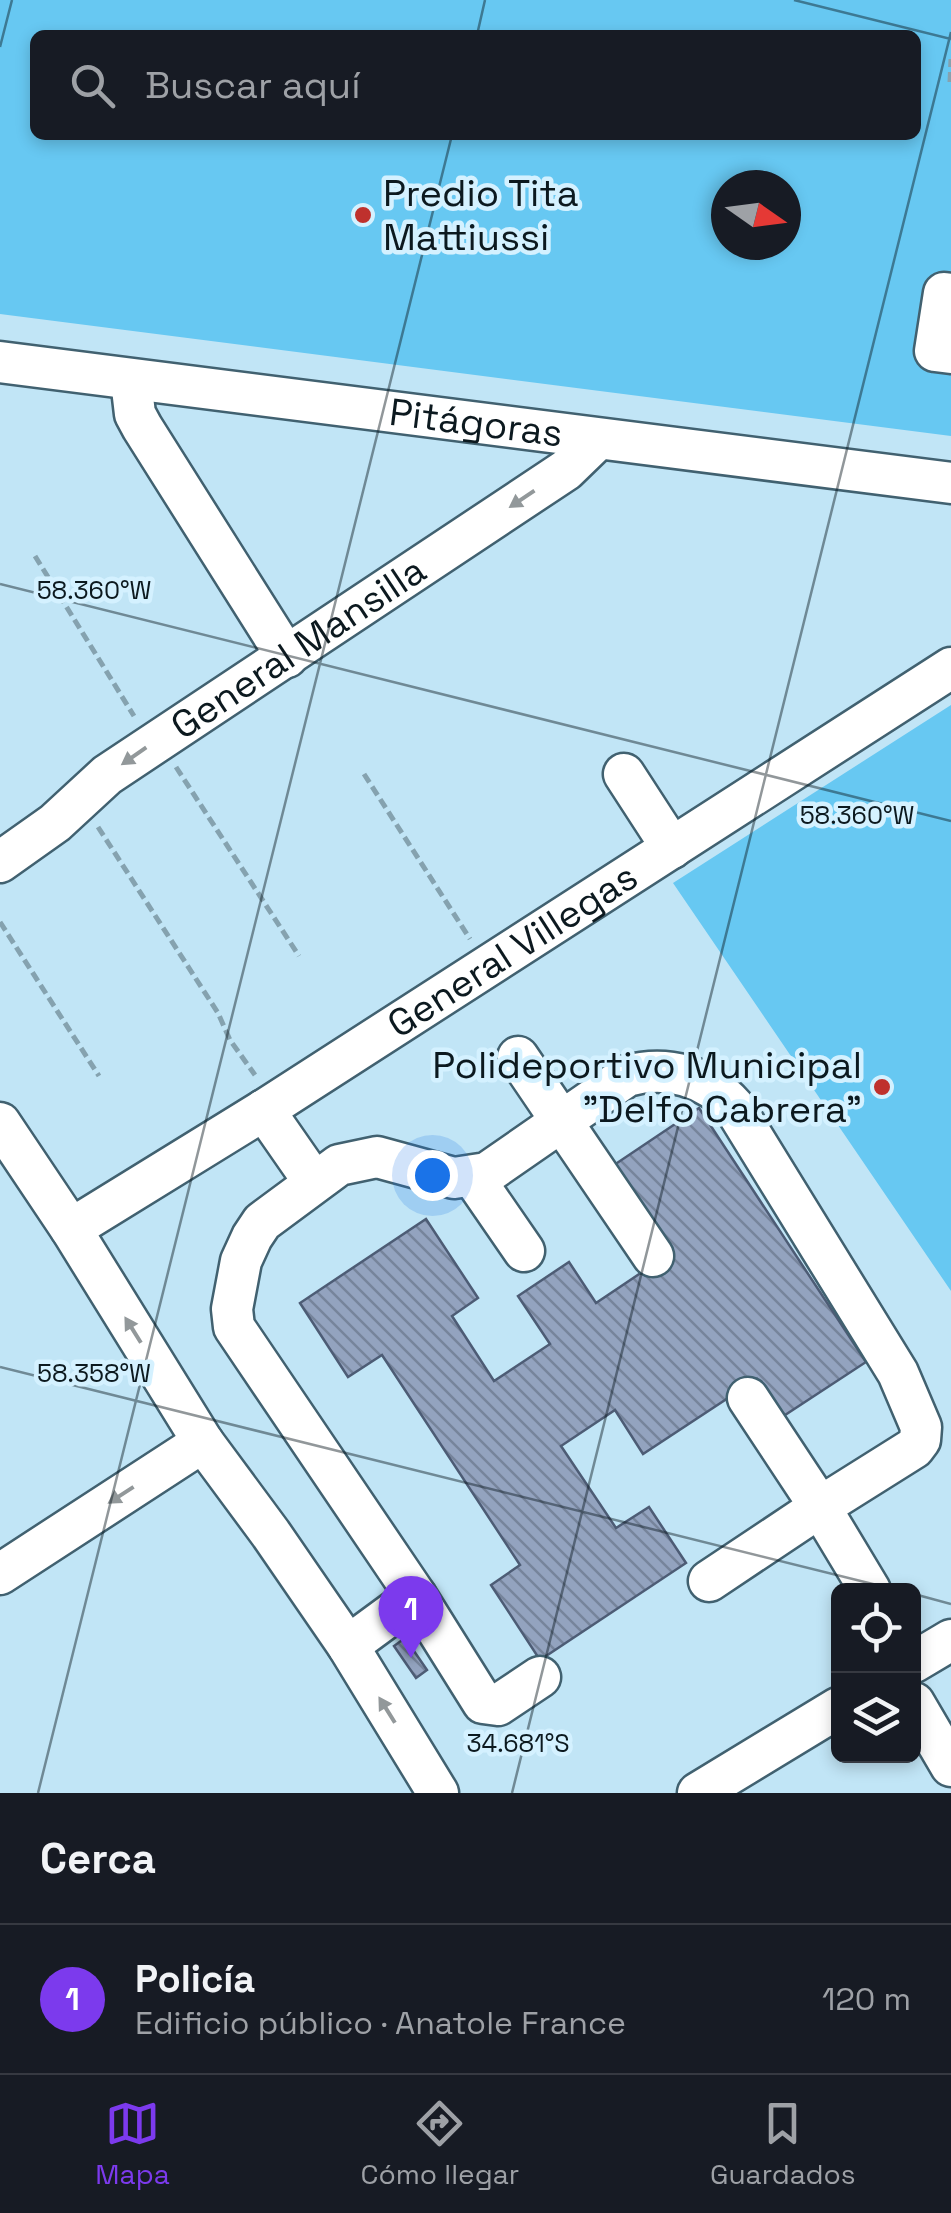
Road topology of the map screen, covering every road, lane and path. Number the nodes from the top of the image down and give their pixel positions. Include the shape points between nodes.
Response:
1 (951, 59) edge
2 (950, 82) edge
3 (951, 294) edge
4 (951, 353) edge
5 (0, 362) edge
6 (131, 380) junction
7 (598, 439) junction
8 (951, 484) edge
9 (35, 556) dead end
10 (287, 658) junction
11 (951, 668) edge
12 (155, 742) junction
13 (364, 774) dead end
14 (624, 774) dead end
15 (80, 800) junction
16 (672, 848) junction
17 (0, 862) edge
18 (0, 922) edge
19 (299, 956) dead end
20 (488, 966) junction
21 (518, 1057) dead end
22 (99, 1076) dead end
23 (269, 1107) junction
24 (562, 1122) junction
25 (0, 1123) edge
26 (473, 1177) junction
27 (314, 1182) junction
28 (71, 1230) junction
29 (524, 1251) dead end
30 (653, 1256) dead end
31 (748, 1398) dead end
32 (203, 1442) junction
33 (820, 1507) junction
34 (0, 1574) edge
35 (709, 1582) dead end
36 (866, 1583) edge
37 (416, 1596) junction
38 (951, 1640) edge
39 (348, 1646) junction
40 (921, 1658) edge
41 (540, 1677) dead end
42 (831, 1712) edge
43 (921, 1714) edge
44 (951, 1766) edge
45 (438, 1793) edge
46 (698, 1793) edge

1 - 2 path
3 - 4 street via 944,293 935,351
5 - 6 street, Pitágoras
6 - 7 street, Pitágoras
6 - 10 street via 142,427
7 - 8 street, Pitágoras
7 -> 10 street, General Mansilla via 566,470
9 - 12 path
10 - 12 street, General Mansilla
11 - 16 street, General Villegas
12 -> 15 street, General Mansilla
12 - 19 path
13 - 20 path
14 - 16 street
15 - 17 street, General Mansilla
15 - 23 path via 218,1013
16 - 20 street, General Villegas
18 - 22 path
20 - 23 street, General Villegas
21 - 24 street
23 - 27 street
23 - 28 street, General Villegas
24 - 26 street
24 - 30 street
24 - 33 street via 627,1076 646,1071 692,1077 734,1107 898,1373 921,1427 914,1448
25 - 28 street
26 - 27 street via 377,1158 339,1165
26 - 29 street
27 - 37 street via 252,1237 241,1261 234,1327
32 -> 28 street
31 - 33 street
32 -> 34 street
32 - 39 street
33 - 35 street
33 - 36 street
37 - 39 street
37 - 41 street via 483,1703 498,1705
38 - 40 street
45 -> 39 street
42 - 46 street
43 - 44 street

